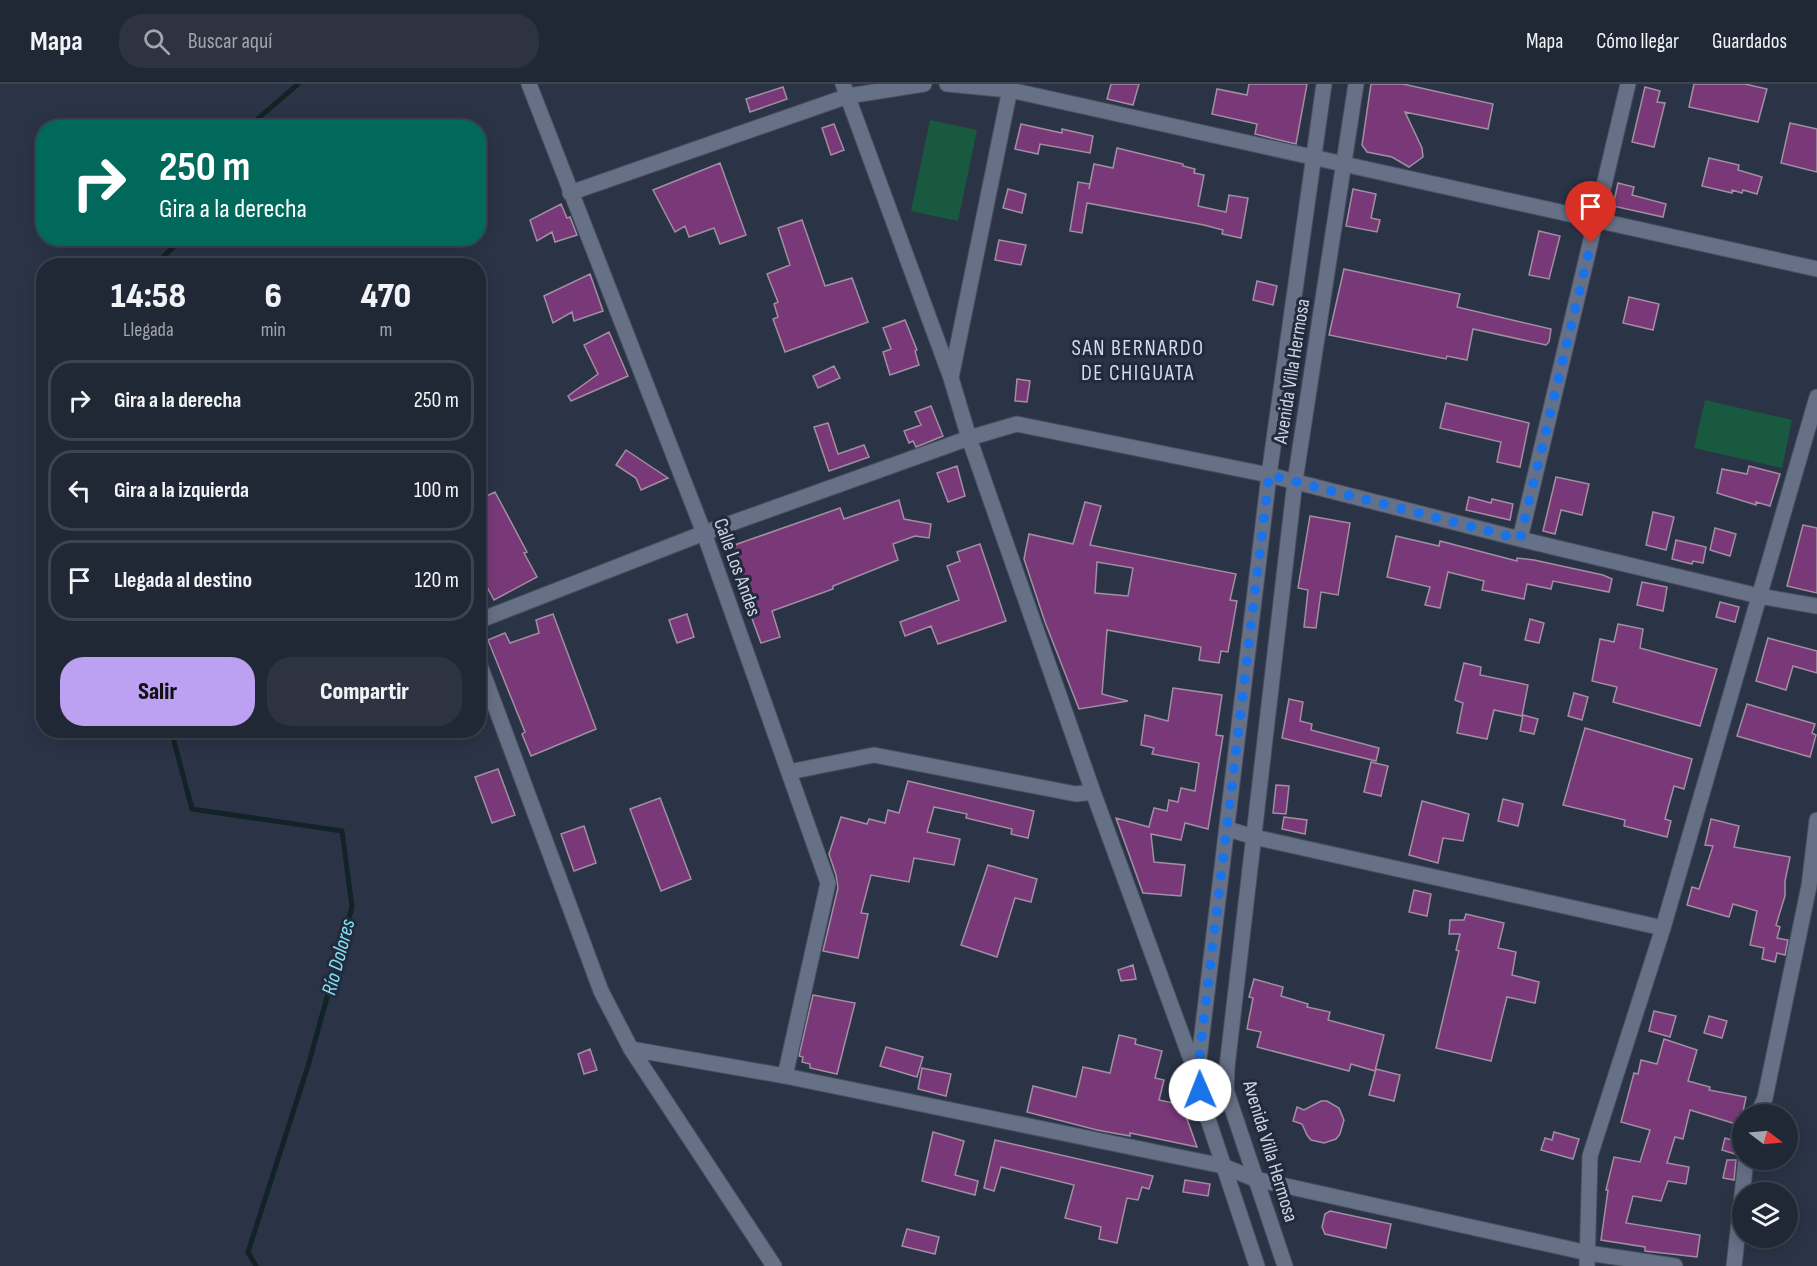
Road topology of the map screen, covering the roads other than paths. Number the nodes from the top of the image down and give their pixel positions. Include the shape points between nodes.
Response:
1 (529, 84) edge
2 (924, 84) edge
3 (947, 84) edge
4 (1324, 84) edge
5 (1356, 84) edge
6 (1628, 84) edge
7 (1011, 87) edge
8 (845, 90) edge
9 (1314, 157) junction
10 (1345, 163) junction
11 (570, 193) junction
12 (1596, 220) junction
13 (1817, 269) edge
14 (951, 378) junction
15 (1817, 397) edge
16 (969, 438) junction
17 (1269, 475) junction
18 (1295, 481) junction
19 (704, 533) junction
20 (1520, 539) junction
21 (1759, 596) junction
22 (1817, 606) edge
23 (486, 618) edge
24 (486, 682) edge
25 (789, 772) junction
26 (1094, 792) junction
27 (1817, 820) edge
28 (1228, 829) junction
29 (1254, 837) junction
30 (1663, 927) junction
31 (631, 1048) junction
32 (785, 1076) junction
33 (1197, 1076) junction
34 (1762, 1104) edge
35 (1224, 1166) junction
36 (1745, 1170) edge
37 (1255, 1179) junction
38 (1588, 1260) edge
39 (774, 1266) edge
40 (1257, 1266) edge
41 (1285, 1266) edge
42 (1676, 1266) edge
43 (1734, 1266) edge

1 - 11 street, Calle Los Andes
2 - 8 street
3 - 7 street
4 - 9 street, Avenida Villa Hermosa
5 - 10 street, Avenida Villa Hermosa
6 - 12 street
7 - 9 street
7 - 14 street
8 - 11 street
8 - 14 street
9 - 10 street
9 - 17 street, Avenida Villa Hermosa
10 - 12 street
10 - 18 street, Avenida Villa Hermosa
11 - 19 street, Calle Los Andes
12 - 13 street
12 - 20 street
14 - 16 street
15 - 21 street
16 - 17 street via 1017,424
16 - 19 street
16 - 26 street
17 - 18 street
17 - 28 street, Avenida Villa Hermosa
18 - 20 street
18 - 29 street, Avenida Villa Hermosa
19 - 23 street
19 - 25 street, Calle Los Andes
20 - 21 street
21 - 22 street
21 - 30 street
24 - 31 street via 601,991
25 - 26 street via 874,755 1076,794
25 - 32 street, Calle Los Andes via 828,883
26 - 33 street
27 - 34 street via 1809,886
28 - 29 street
28 - 33 street, Avenida Villa Hermosa
29 - 30 street
29 - 37 street, Avenida Villa Hermosa via 1226,1090
30 - 38 street via 1590,1156
31 - 32 street
31 - 39 street
32 - 35 street
33 - 35 street, Avenida Villa Hermosa
35 - 37 street
35 - 40 street, Avenida Villa Hermosa
36 - 43 street
37 - 38 street
37 - 41 street, Avenida Villa Hermosa
38 - 42 street

